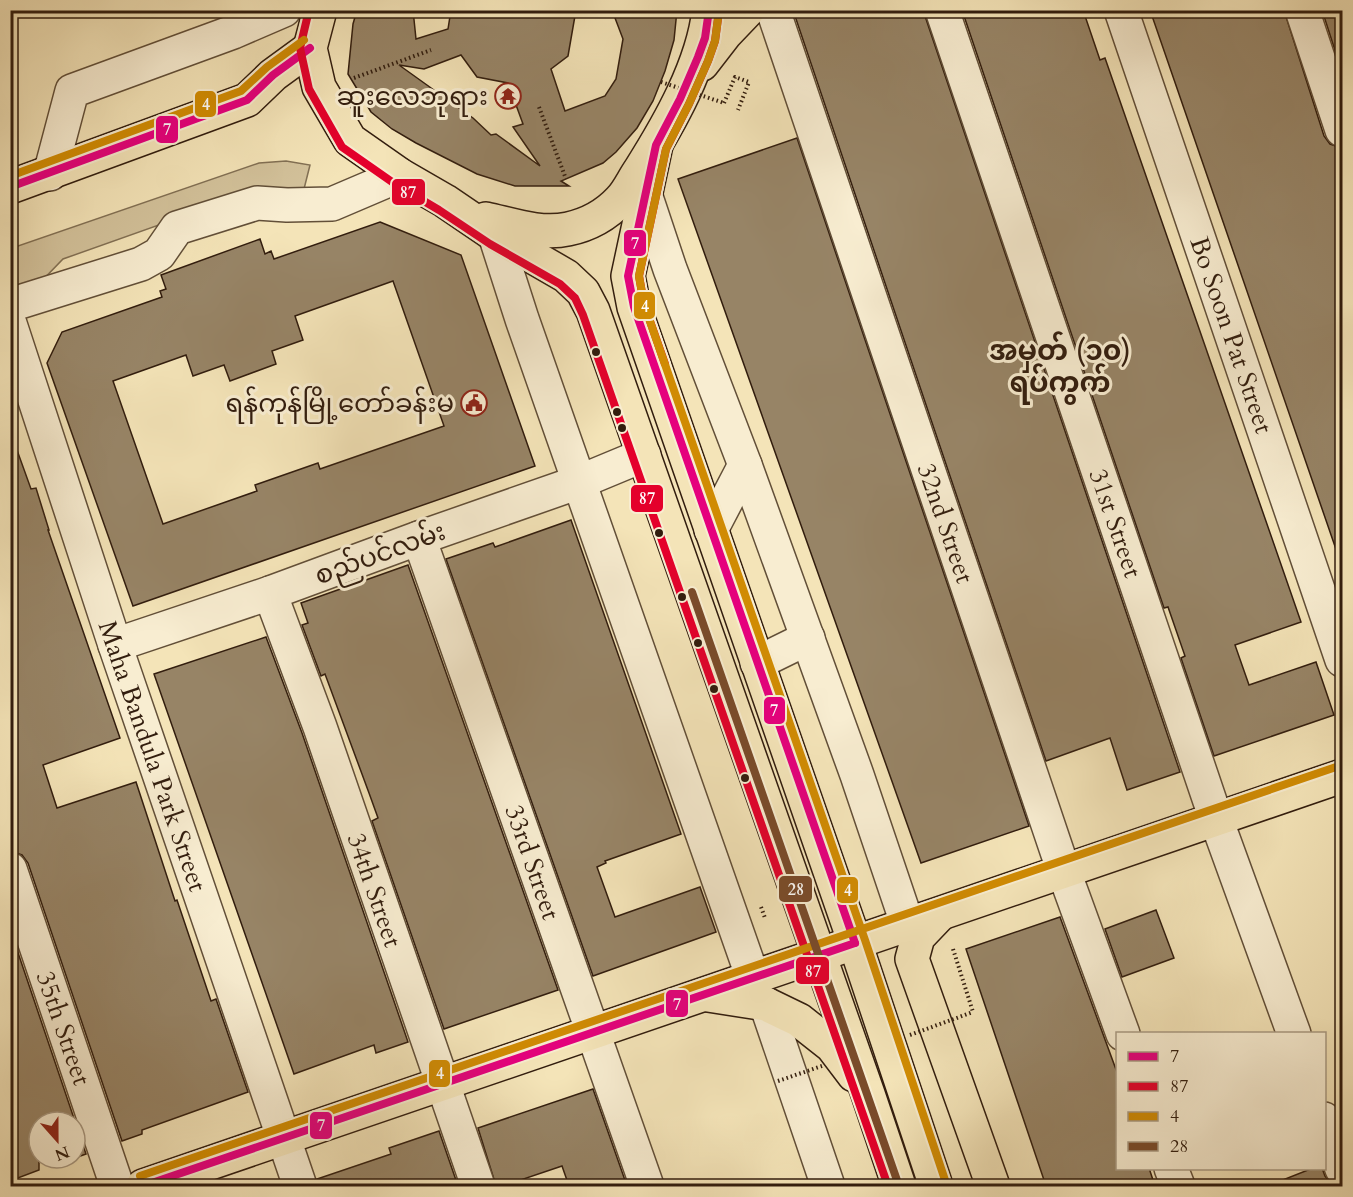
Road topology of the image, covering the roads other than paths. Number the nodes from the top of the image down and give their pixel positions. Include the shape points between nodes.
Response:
1 (284, 10) edge
2 (320, 10) edge
3 (709, 10) edge
4 (748, 10) edge
5 (773, 10) edge
6 (942, 10) edge
7 (1120, 10) edge
8 (1302, 10) edge
9 (310, 48) junction
10 (671, 90) junction
11 (1342, 130) edge
12 (656, 145) junction
13 (50, 174) junction
14 (400, 175) junction
15 (10, 187) edge
16 (645, 194) junction
17 (467, 215) junction
18 (495, 235) junction
19 (10, 305) edge
20 (10, 324) edge
21 (644, 455) junction
22 (745, 465) junction
23 (579, 482) junction
24 (711, 530) junction
25 (419, 538) junction
26 (270, 593) junction
27 (808, 638) junction
28 (115, 645) junction
29 (1342, 660) edge
30 (758, 663) junction
31 (1342, 776) edge
32 (1216, 819) junction
33 (10, 869) edge
34 (1064, 872) junction
35 (939, 915) junction
36 (908, 926) junction
37 (855, 943) junction
38 (819, 956) junction
39 (759, 991) junction
40 (1122, 1032) edge
41 (1293, 1032) edge
42 (593, 1033) junction
43 (442, 1084) junction
44 (868, 1094) junction
45 (1326, 1125) edge
46 (284, 1138) junction
47 (1342, 1169) edge
48 (1172, 1170) edge
49 (117, 1186) edge
50 (143, 1186) edge
51 (300, 1186) edge
52 (478, 1186) edge
53 (647, 1186) edge
54 (828, 1186) edge
55 (899, 1186) edge
56 (936, 1186) edge
57 (993, 1186) edge
58 (1178, 1186) edge

1 - 13 street via 72,91
2 - 9 main road
3 - 10 main road via 705,38
4 - 10 main road via 704,61
5 - 34 street, 32nd Street
6 - 32 street, 31st Street
7 - 29 street, Bo Soon Pat Street
8 - 11 street
9 - 13 main road via 247,100
9 - 14 main road via 319,87 350,140
10 - 12 main road
12 - 16 main road
12 - 17 main road via 621,199 606,213 584,224 549,232
13 - 15 main road
14 - 17 main road
14 - 19 street via 332,204 257,203 177,228 159,254 141,264
16 - 22 street
16 - 24 main road via 628,276 634,307
17 - 18 main road
18 - 21 main road via 566,276 583,292
18 - 23 street
20 - 28 street, Maha Bandula Park Street
21 - 23 street, စည်ပင်လမ်း
21 - 38 main road
22 - 24 street
22 - 27 street
23 - 25 street, စည်ပင်လမ်း
23 - 39 street
24 - 30 main road
25 - 26 street, စည်ပင်လမ်း
25 - 42 street, 33rd Street
26 - 28 street, စည်ပင်လမ်း
26 - 43 street, 34th Street
27 - 30 street
27 - 36 street
28 - 46 street, Maha Bandula Park Street
30 - 37 main road
31 - 32 main road
32 - 34 main road
32 - 41 street, 31st Street
33 - 49 street, 35th Street
34 - 35 main road
34 - 40 street, 32nd Street
35 - 36 main road
35 - 57 main road via 918,937 912,959
36 - 37 main road
37 - 38 main road
37 - 56 main road
38 - 39 main road
38 - 44 main road
39 - 42 main road via 706,994
39 - 44 main road via 832,1046
39 - 54 street
42 - 43 main road
42 - 53 street, 33rd Street
43 - 46 main road
43 - 52 street, 34th Street
44 - 55 main road
45 - 47 street
46 - 50 main road
46 - 51 street, Maha Bandula Park Street
48 - 58 street

